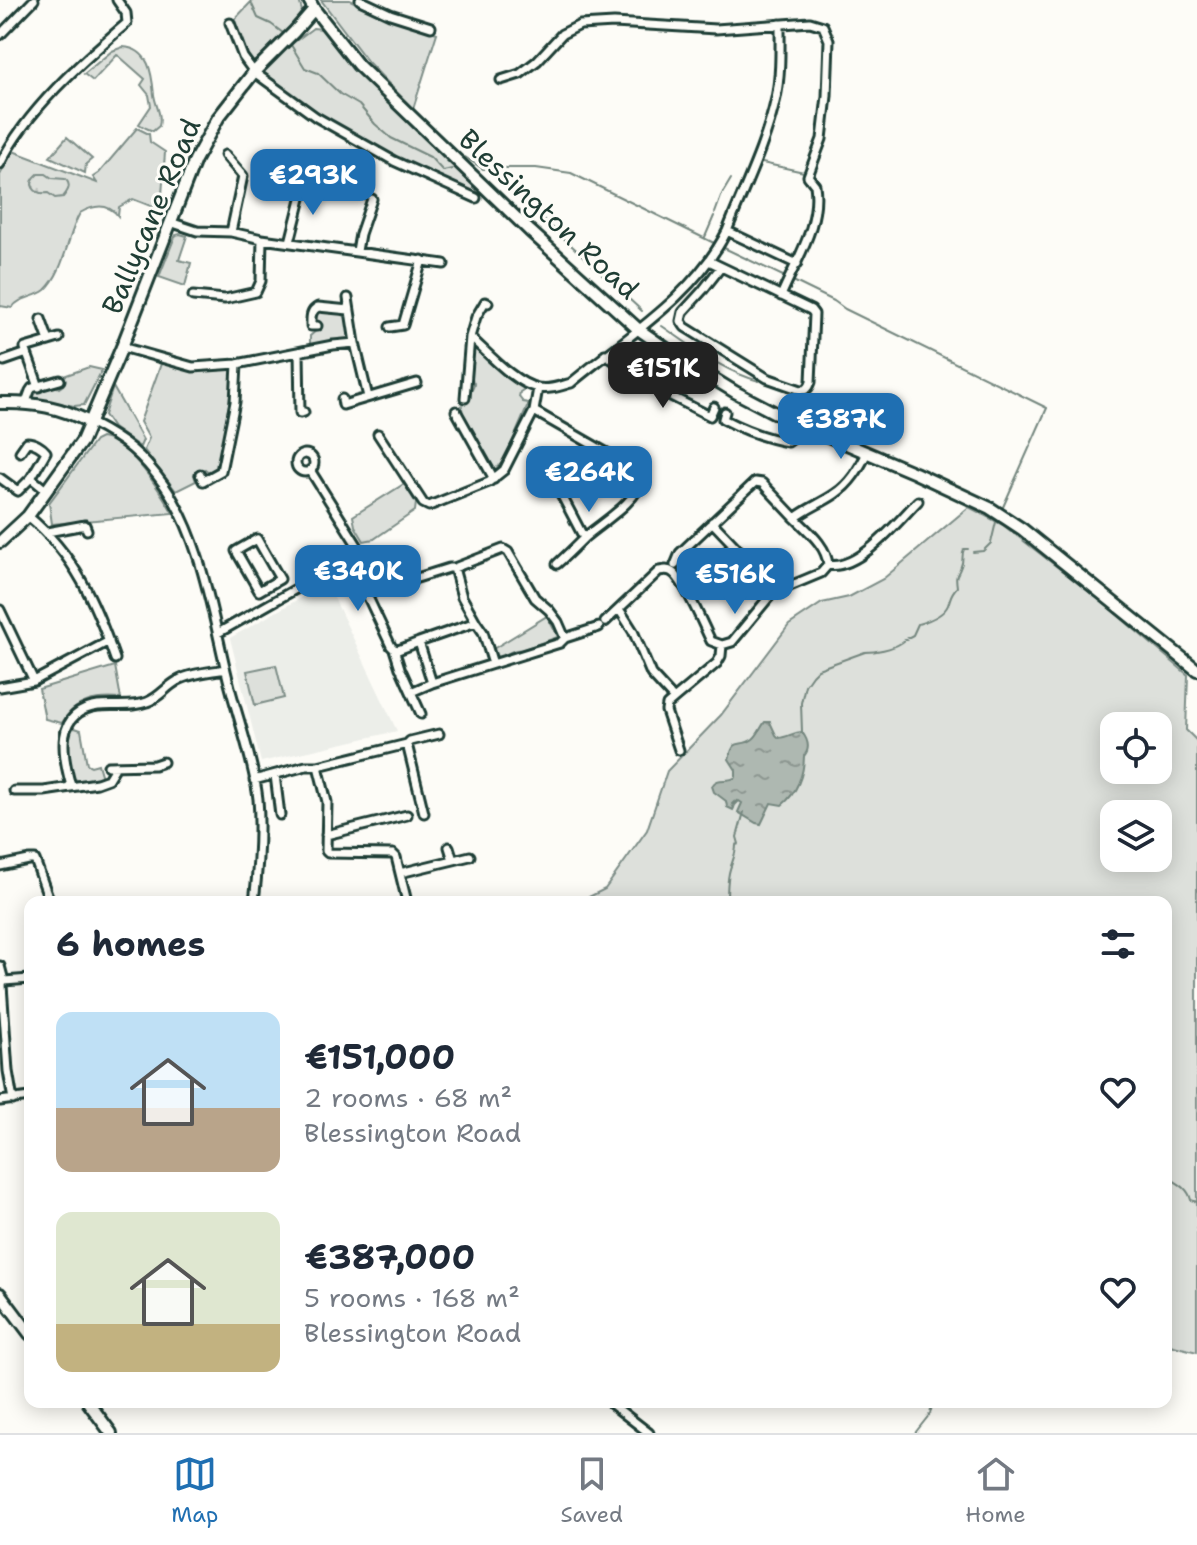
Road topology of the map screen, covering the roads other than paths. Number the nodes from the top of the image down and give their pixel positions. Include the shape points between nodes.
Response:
1 (34, 0) edge
2 (117, 0) edge
3 (360, 0) edge
4 (312, 4) edge
5 (230, 23) dead end
6 (780, 24) junction
7 (431, 27) dead end
8 (0, 35) edge
9 (254, 72) junction
10 (501, 80) dead end
11 (4, 148) edge
12 (225, 155) dead end
13 (0, 164) edge
14 (314, 173) dead end
15 (476, 198) dead end
16 (372, 199) dead end
17 (170, 222) junction
18 (727, 231) junction
19 (231, 232) junction
20 (262, 239) junction
21 (290, 242) junction
22 (357, 251) junction
23 (422, 260) junction
24 (709, 261) junction
25 (444, 264) dead end
26 (797, 264) junction
27 (721, 267) junction
28 (193, 296) dead end
29 (781, 296) junction
30 (348, 298) dead end
31 (488, 303) dead end
32 (349, 310) junction
33 (41, 319) dead end
34 (317, 326) dead end
35 (390, 327) dead end
36 (638, 329) junction
37 (470, 337) junction
38 (59, 338) dead end
39 (49, 341) junction
40 (355, 343) junction
41 (122, 347) junction
42 (299, 352) junction
43 (27, 353) junction
44 (605, 354) junction
45 (4, 361) dead end
46 (237, 364) junction
47 (60, 380) dead end
48 (417, 383) dead end
49 (39, 387) junction
50 (538, 388) junction
51 (368, 397) junction
52 (465, 398) dead end
53 (342, 399) dead end
54 (26, 402) junction
55 (0, 403) edge
56 (714, 407) dead end
57 (456, 411) dead end
58 (534, 411) junction
59 (304, 412) dead end
60 (725, 412) dead end
61 (91, 423) junction
62 (800, 424) junction
63 (378, 434) dead end
64 (20, 452) dead end
65 (867, 453) junction
66 (310, 470) dead end
67 (550, 473) dead end
68 (200, 474) dead end
69 (0, 478) edge
70 (31, 478) junction
71 (494, 479) junction
72 (565, 481) dead end
73 (556, 485) junction
74 (47, 491) junction
75 (918, 501) dead end
76 (28, 516) junction
77 (795, 518) junction
78 (712, 522) junction
79 (86, 527) dead end
80 (47, 532) junction
81 (584, 538) junction
82 (0, 542) edge
83 (733, 544) junction
84 (350, 559) junction
85 (557, 564) dead end
86 (675, 565) dead end
87 (828, 565) junction
88 (454, 568) junction
89 (269, 585) junction
90 (774, 591) junction
91 (687, 592) junction
92 (366, 594) junction
93 (278, 600) junction
94 (619, 609) junction
95 (0, 610) edge
96 (476, 622) junction
97 (218, 633) junction
98 (565, 638) junction
99 (109, 641) junction
100 (419, 642) junction
101 (722, 645) junction
102 (394, 649) junction
103 (115, 659) dead end
104 (493, 664) junction
105 (225, 669) junction
106 (1197, 670) edge
107 (34, 681) junction
108 (432, 683) junction
109 (12, 686) junction
110 (0, 687) edge
111 (411, 692) junction
112 (15, 697) dead end
113 (674, 699) junction
114 (421, 714) dead end
115 (439, 734) dead end
116 (407, 744) junction
117 (679, 750) dead end
118 (163, 762) dead end
119 (318, 766) junction
120 (275, 775) junction
121 (254, 780) junction
122 (71, 786) junction
123 (14, 791) dead end
124 (424, 813) dead end
125 (280, 815) dead end
126 (407, 815) dead end
127 (376, 822) junction
128 (379, 832) dead end
129 (326, 835) junction
130 (449, 847) dead end
131 (470, 856) dead end
132 (453, 860) junction
133 (0, 866) edge
134 (400, 873) junction
135 (48, 896) edge
136 (255, 896) edge
137 (406, 896) edge
138 (0, 966) edge
139 (24, 979) edge
140 (4, 981) junction
141 (24, 1098) edge
142 (13, 1100) junction
143 (0, 1101) edge
144 (0, 1294) edge
145 (24, 1326) edge
146 (92, 1408) edge
147 (617, 1408) edge
148 (111, 1433) edge
149 (649, 1433) edge

1 - 8 street
2 - 11 street via 127,23 86,57
3 - 7 street
4 - 9 main road, Ballycane Road via 294,32
4 - 36 main road, Blessington Road via 358,65
5 - 9 street
6 - 10 street via 716,29 580,25 562,34 520,74
6 - 18 street via 776,99
6 - 26 street via 823,26 829,40 822,139 808,176 815,185 814,213
9 - 15 street via 316,117 394,161
9 - 17 main road, Ballycane Road via 218,118
11 - 13 street
12 - 19 street via 243,176
14 - 21 street via 308,171
16 - 22 street
17 - 19 street via 197,231
17 - 41 main road, Ballycane Road
18 - 24 street
18 - 26 street
19 - 20 street
20 - 21 street
20 - 28 street via 256,292 225,299
21 - 22 street
22 - 23 street
23 - 25 street
23 - 35 street via 403,325
24 - 27 street
24 - 36 street via 669,305
26 - 29 street
27 - 29 street
27 - 29 street via 683,312 685,327 767,378 806,390 811,382 814,314
30 - 32 street
31 - 37 street via 476,317
32 - 34 street via 318,307 311,314 311,326
32 - 40 street
33 - 39 street
36 - 44 street
36 - 62 main road, Blessington Road via 735,392
37 - 50 street via 519,380
37 - 52 street
38 - 39 street
39 - 43 street via 25,348
40 - 42 street
40 - 51 street
41 - 46 street via 193,367
41 - 61 main road, Ballycane Road
42 - 46 street
42 - 59 street via 300,413
43 - 45 street
43 - 49 street
44 - 50 street via 571,383
44 - 56 street via 643,382 710,416
46 - 68 street via 221,471 203,481
47 - 49 street
48 - 51 street
49 - 54 street via 30,391
50 - 58 street
51 - 53 street via 343,405
54 - 55 main road
54 - 61 main road
57 - 71 street
58 - 71 street via 510,461
58 - 81 street via 643,477 625,504
60 - 62 street via 723,419 749,432 788,442
61 - 74 main road, Ballycane Road
61 - 97 street via 137,451 165,486 190,534
62 - 65 main road, Blessington Road
63 - 71 street via 426,506
64 - 70 street via 32,442 46,452
65 - 77 street via 839,492
65 - 106 main road, Blessington Road via 1007,518
66 - 84 street via 357,545
67 - 73 street
69 - 70 street via 18,491
70 - 74 street
72 - 73 street
73 - 81 street
74 - 76 main road, Ballycane Road
75 - 87 street via 864,554
76 - 80 street
76 - 82 main road, Ballycane Road
77 - 78 street via 755,482
77 - 87 street via 824,550
78 - 83 street
78 - 86 street via 680,553
79 - 80 street
80 - 99 street via 72,563
81 - 85 street
83 - 90 street
83 - 91 street
84 - 92 street
84 - 93 street
87 - 90 street via 821,573
88 - 92 street
88 - 96 street
88 - 98 street via 506,550
89 - 89 street via 259,591 236,551 257,539 280,579
89 - 93 street
90 - 101 street via 732,642
91 - 94 street via 675,574 659,571
91 - 101 street via 711,641
92 - 102 street
93 - 97 street
94 - 98 street via 602,625
94 - 113 street via 651,674
95 - 107 street
96 - 100 street
96 - 104 street
97 - 105 street
98 - 104 street
99 - 103 street
99 - 107 street
100 - 102 street
100 - 108 street
101 - 113 street via 720,660
102 - 111 street
104 - 108 street
105 - 121 street
105 - 122 street via 182,679 144,703 98,706 76,714 64,740
107 - 109 street
108 - 111 street
109 - 110 street
109 - 112 street
111 - 114 street
113 - 117 street via 666,711
115 - 116 street
116 - 119 street
116 - 124 street
118 - 122 street via 112,766 108,779
119 - 120 street
119 - 129 street via 327,802
120 - 121 street
120 - 125 street
121 - 136 street via 259,854
122 - 123 street
126 - 127 street
127 - 128 street
127 - 129 street
129 - 134 street via 328,853 393,854
130 - 132 street
131 - 132 street
132 - 134 street
133 - 135 street via 35,860
134 - 137 street
138 - 140 street
139 - 140 street
140 - 142 street
141 - 142 street
142 - 143 street
144 - 145 main road
146 - 148 main road
147 - 149 street

